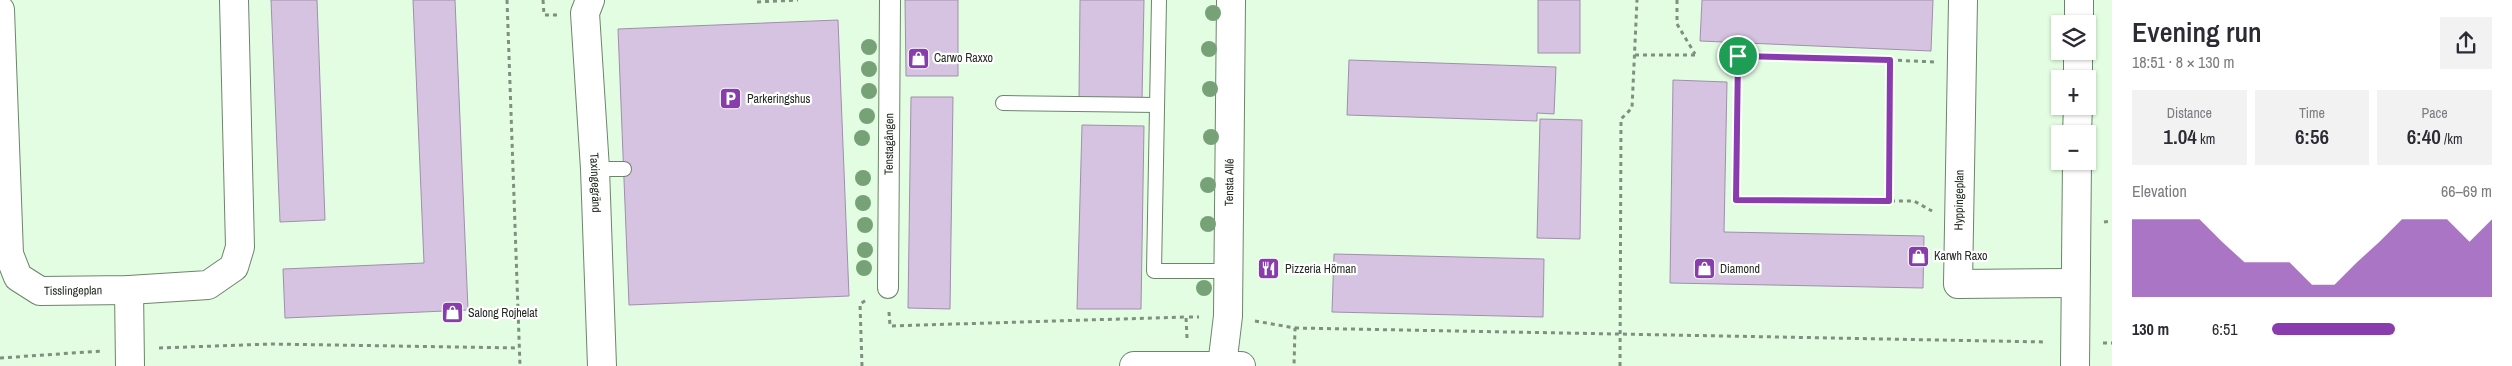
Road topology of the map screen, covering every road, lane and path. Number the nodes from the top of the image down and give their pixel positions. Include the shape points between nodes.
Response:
1 (234, 0) edge
2 (507, 0) edge
3 (590, 0) edge
4 (798, 0) edge
5 (890, 0) edge
6 (1159, 0) edge
7 (1231, 0) edge
8 (1637, 0) edge
9 (1677, 0) edge
10 (1963, 0) edge
11 (2079, 0) edge
12 (757, 2) dead end
13 (0, 10) edge
14 (2079, 15) edge
15 (1635, 54) junction
16 (1890, 60) junction
17 (1936, 62) dead end
18 (1002, 104) dead end
19 (1157, 105) junction
20 (595, 169) junction
21 (624, 169) dead end
22 (2077, 170) edge
23 (1889, 201) junction
24 (1932, 211) dead end
25 (1227, 271) junction
26 (2075, 283) junction
27 (888, 288) junction
28 (129, 290) junction
29 (1186, 317) dead end
30 (1295, 328) dead end
31 (1621, 335) junction
32 (2112, 343) edge
33 (158, 348) dead end
34 (519, 348) junction
35 (104, 351) dead end
36 (2075, 354) edge
37 (0, 358) edge
38 (130, 366) edge
39 (520, 366) edge
40 (602, 366) edge
41 (862, 366) edge
42 (1134, 366) edge
43 (1228, 366) edge
44 (1620, 366) edge

1 - 28 street, Tisslingeplan via 240,247 234,267 208,286
2 - 34 path
3 - 20 street, Taxingegränd via 585,13
4 - 12 path
5 - 27 street, Tenstagången
6 - 19 lane
7 - 25 street, Tensta Allé
8 - 15 path
9 - 15 path via 1677,24 1696,55
10 - 26 street, Hyppingeplan via 1958,284
11 - 14 street
13 - 28 street, Tisslingeplan via 9,254 18,277 40,291
15 - 31 path via 1632,108 1622,118
16 - 17 path
16 - 23 path
16 - 23 path via 1738,56 1736,200
18 - 19 lane
19 - 25 lane via 1154,271
20 - 21 lane
20 - 40 street, Taxingegränd
22 - 26 street
23 - 24 path via 1914,200
25 - 43 street, Tensta Allé
26 - 36 street
27 - 29 path via 890,326
27 - 41 path via 860,304
28 - 38 street
30 - 31 path
31 - 36 path
31 - 44 path
32 - 36 path
33 - 34 path via 271,344
34 - 39 path
35 - 37 path
42 - 43 street

